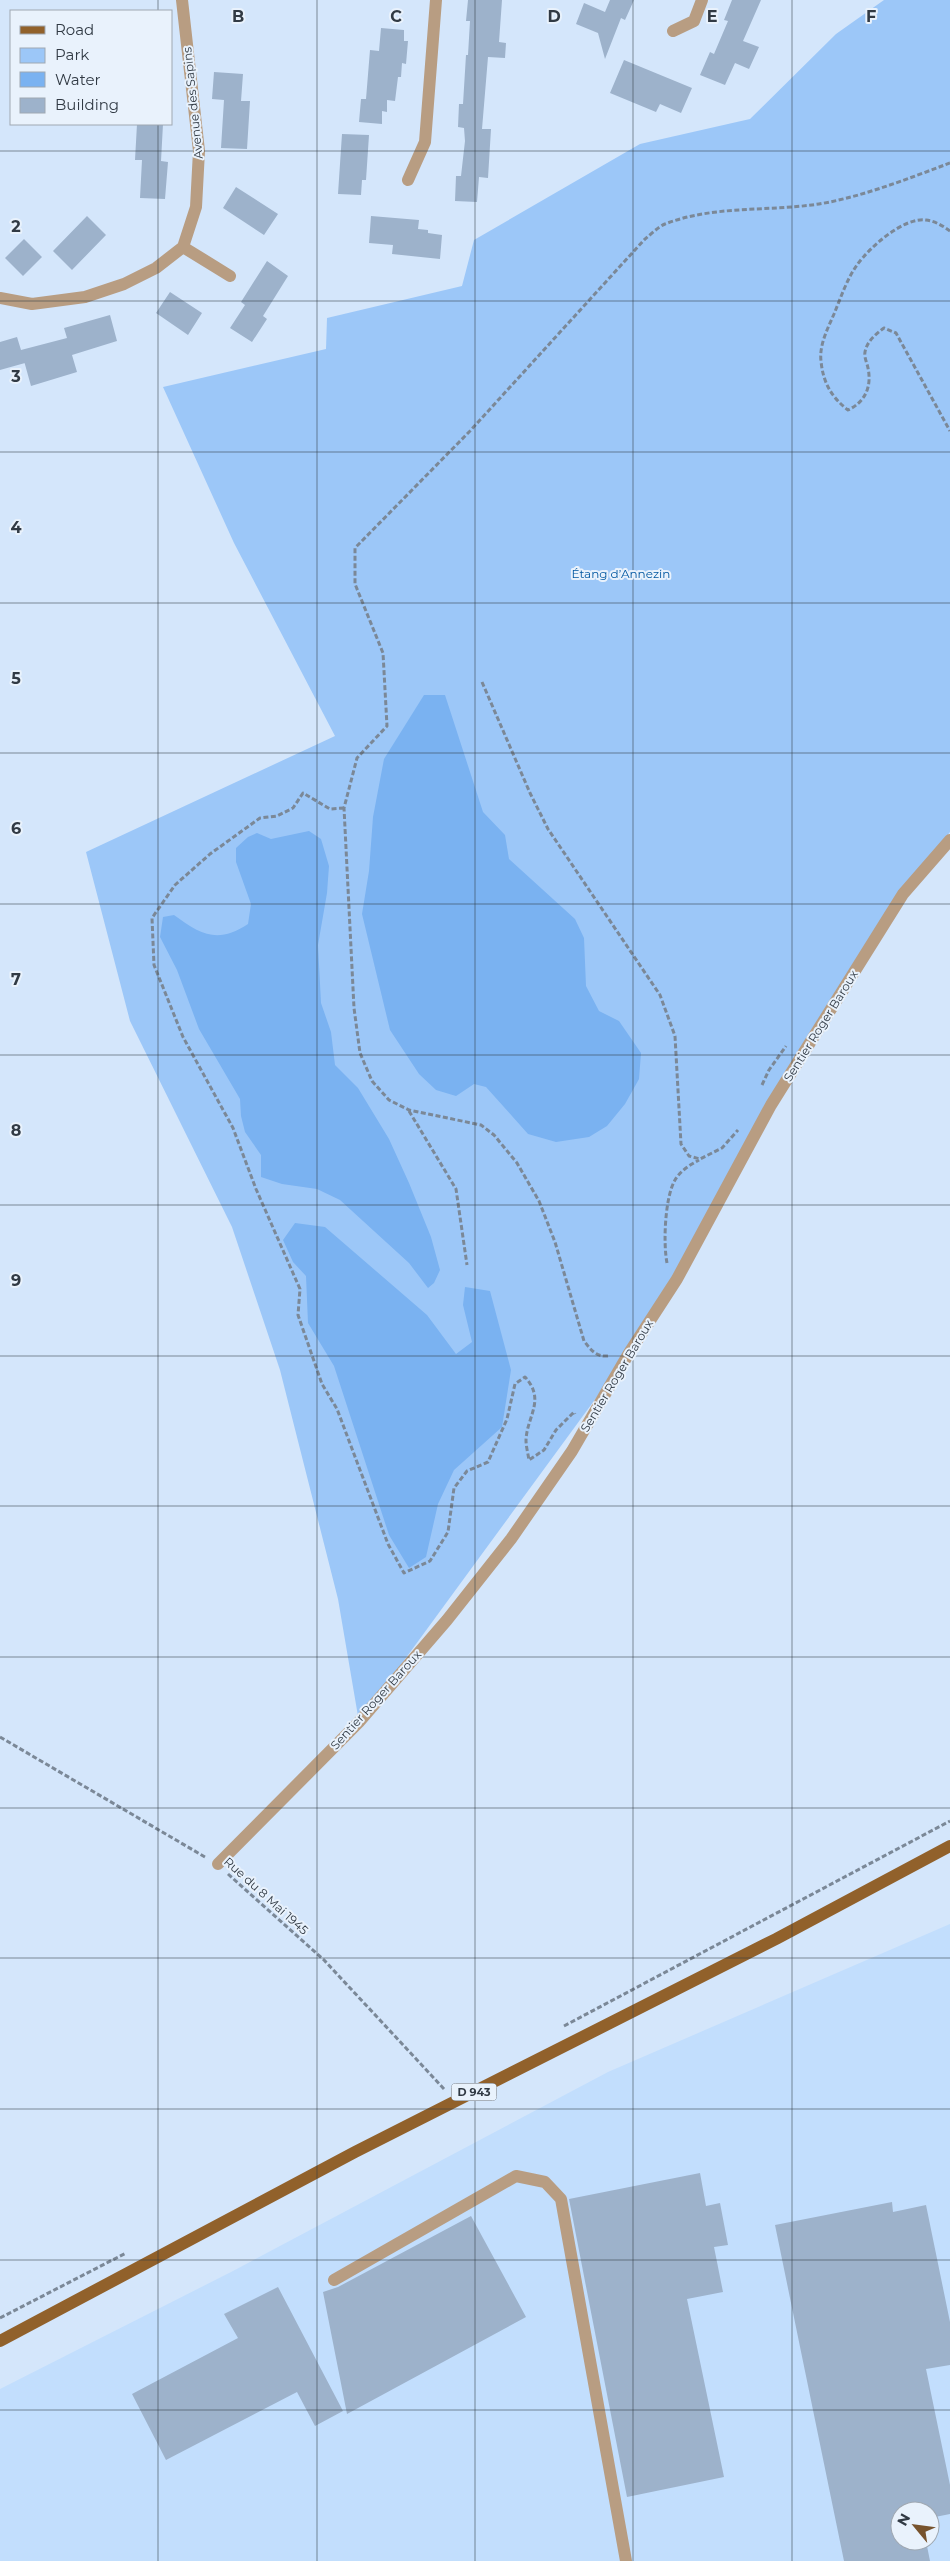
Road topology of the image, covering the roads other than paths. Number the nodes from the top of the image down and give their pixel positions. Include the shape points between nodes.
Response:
1 (182, 0) edge
2 (436, 0) edge
3 (702, 0) edge
4 (674, 31) dead end
5 (408, 180) dead end
6 (183, 247) junction
7 (230, 276) dead end
8 (0, 298) edge
9 (950, 840) edge
10 (950, 1846) edge
11 (218, 1864) road end
12 (334, 2280) dead end
13 (0, 2341) edge
14 (626, 2561) edge

1 - 6 street, Avenue des Sapins via 200,151 196,208
2 - 5 street via 425,142
3 - 4 street via 694,21
6 - 7 street
6 - 8 street via 148,272 85,297 32,304
9 - 11 street, Sentier Roger Baroux via 903,894 772,1105 677,1279 584,1431 512,1539 359,1722
10 - 13 main road, D 943
12 - 14 street via 516,2176 545,2182 560,2200

